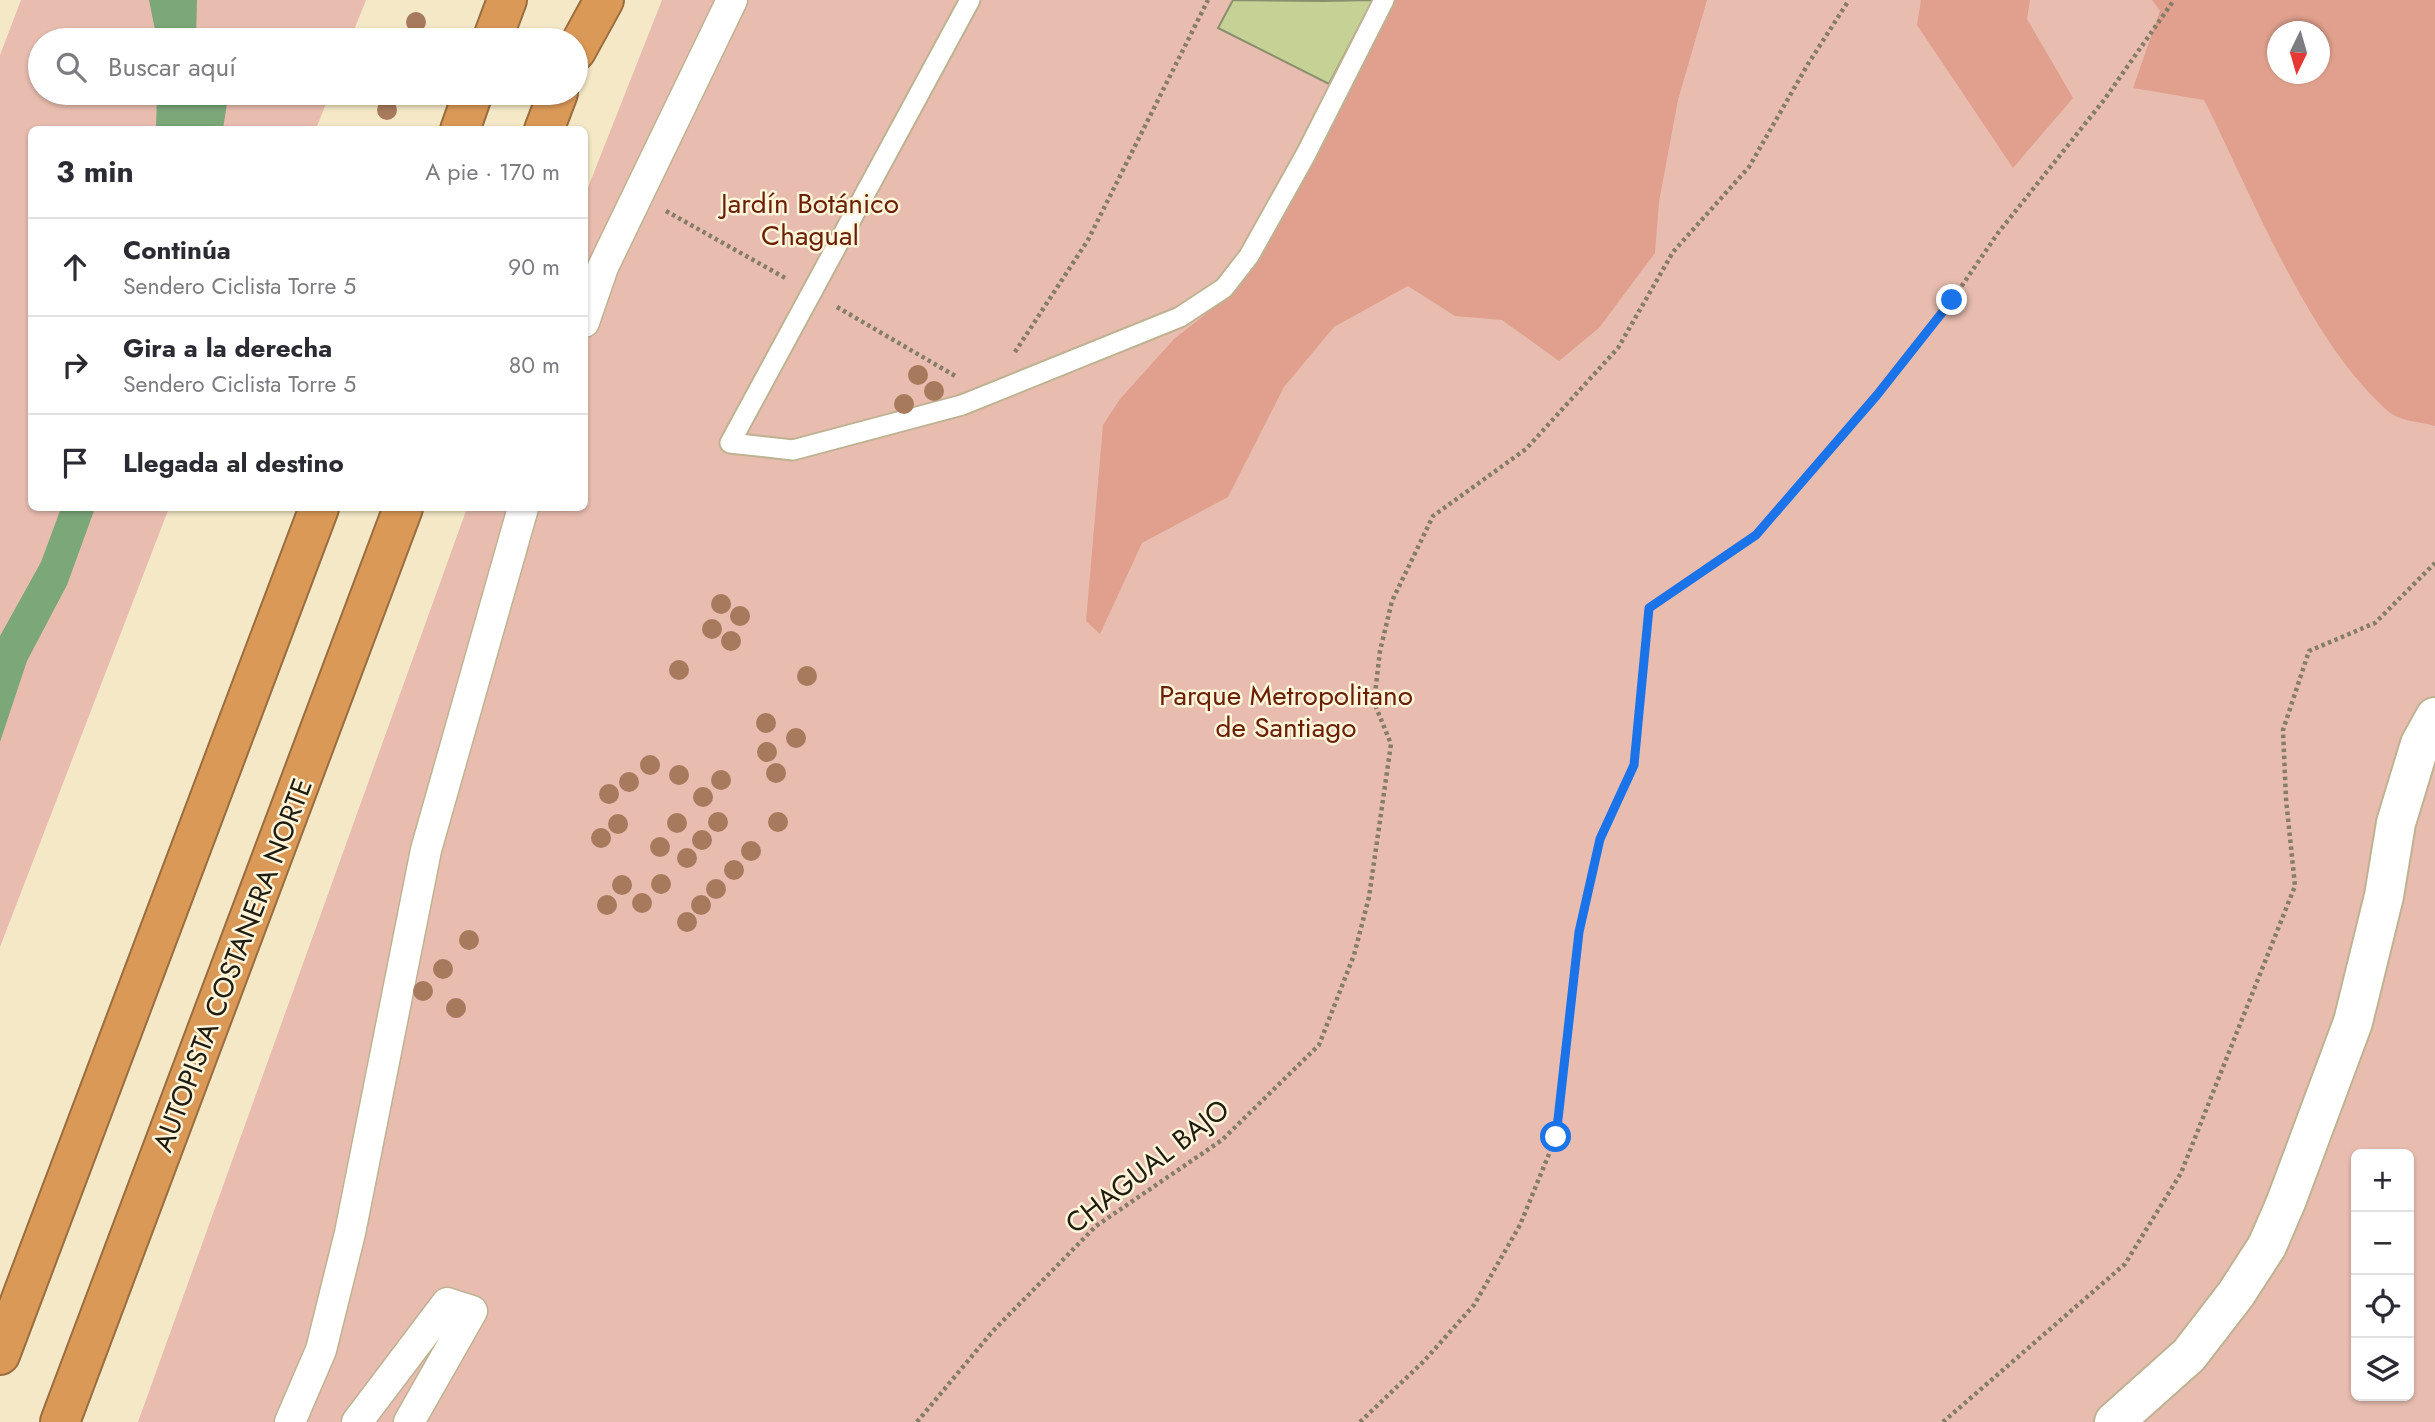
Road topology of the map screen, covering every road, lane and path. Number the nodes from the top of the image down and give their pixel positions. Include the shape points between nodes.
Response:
1 (507, 0) edge
2 (592, 0) edge
3 (604, 0) edge
4 (732, 0) edge
5 (970, 0) edge
6 (1208, 0) edge
7 (1384, 0) edge
8 (1849, 0) edge
9 (2174, 0) edge
10 (496, 28) edge
11 (582, 28) edge
12 (588, 29) edge
13 (469, 105) edge
14 (553, 105) edge
15 (461, 126) edge
16 (546, 126) edge
17 (638, 195) junction
18 (812, 293) junction
19 (588, 310) edge
20 (987, 394) junction
21 (318, 511) edge
22 (402, 511) edge
23 (522, 511) edge
24 (2435, 563) edge
25 (2435, 718) edge
26 (0, 1356) edge
27 (60, 1422) edge
28 (290, 1422) edge
29 (357, 1422) edge
30 (409, 1422) edge
31 (917, 1422) edge
32 (1360, 1422) edge
33 (1943, 1422) edge
34 (2115, 1422) edge

1 - 10 highway
2 - 11 highway
3 - 12 highway
4 - 17 street
5 - 18 lane
6 - 20 path via 1088,240
7 - 20 lane via 1306,154 1249,256 1224,288 1180,317
8 - 31 path, CHAGUAL BAJO via 1749,167 1673,252 1618,348 1526,449 1433,516 1392,601 1380,651 1374,702 1391,744 1369,897 1319,1045 1222,1140 1096,1226 992,1332
9 - 32 path via 2104,100 1877,395 1756,535 1649,608 1634,765 1600,839 1579,932 1556,1137 1520,1225 1474,1305
13 - 15 highway
14 - 16 highway
17 - 18 path
17 - 19 street
18 - 20 path
18 - 20 lane via 730,443 793,450 962,405
21 - 26 highway
22 - 27 highway, AUTOPISTA COSTANERA NORTE
23 - 28 street via 426,850 350,1233 321,1350
24 - 33 path via 2375,623 2309,651 2283,730 2295,887 2181,1173 2124,1264
25 - 34 street via 2420,744 2396,823 2384,896 2353,1022 2267,1246 2189,1355
29 - 30 street via 447,1303 472,1311

